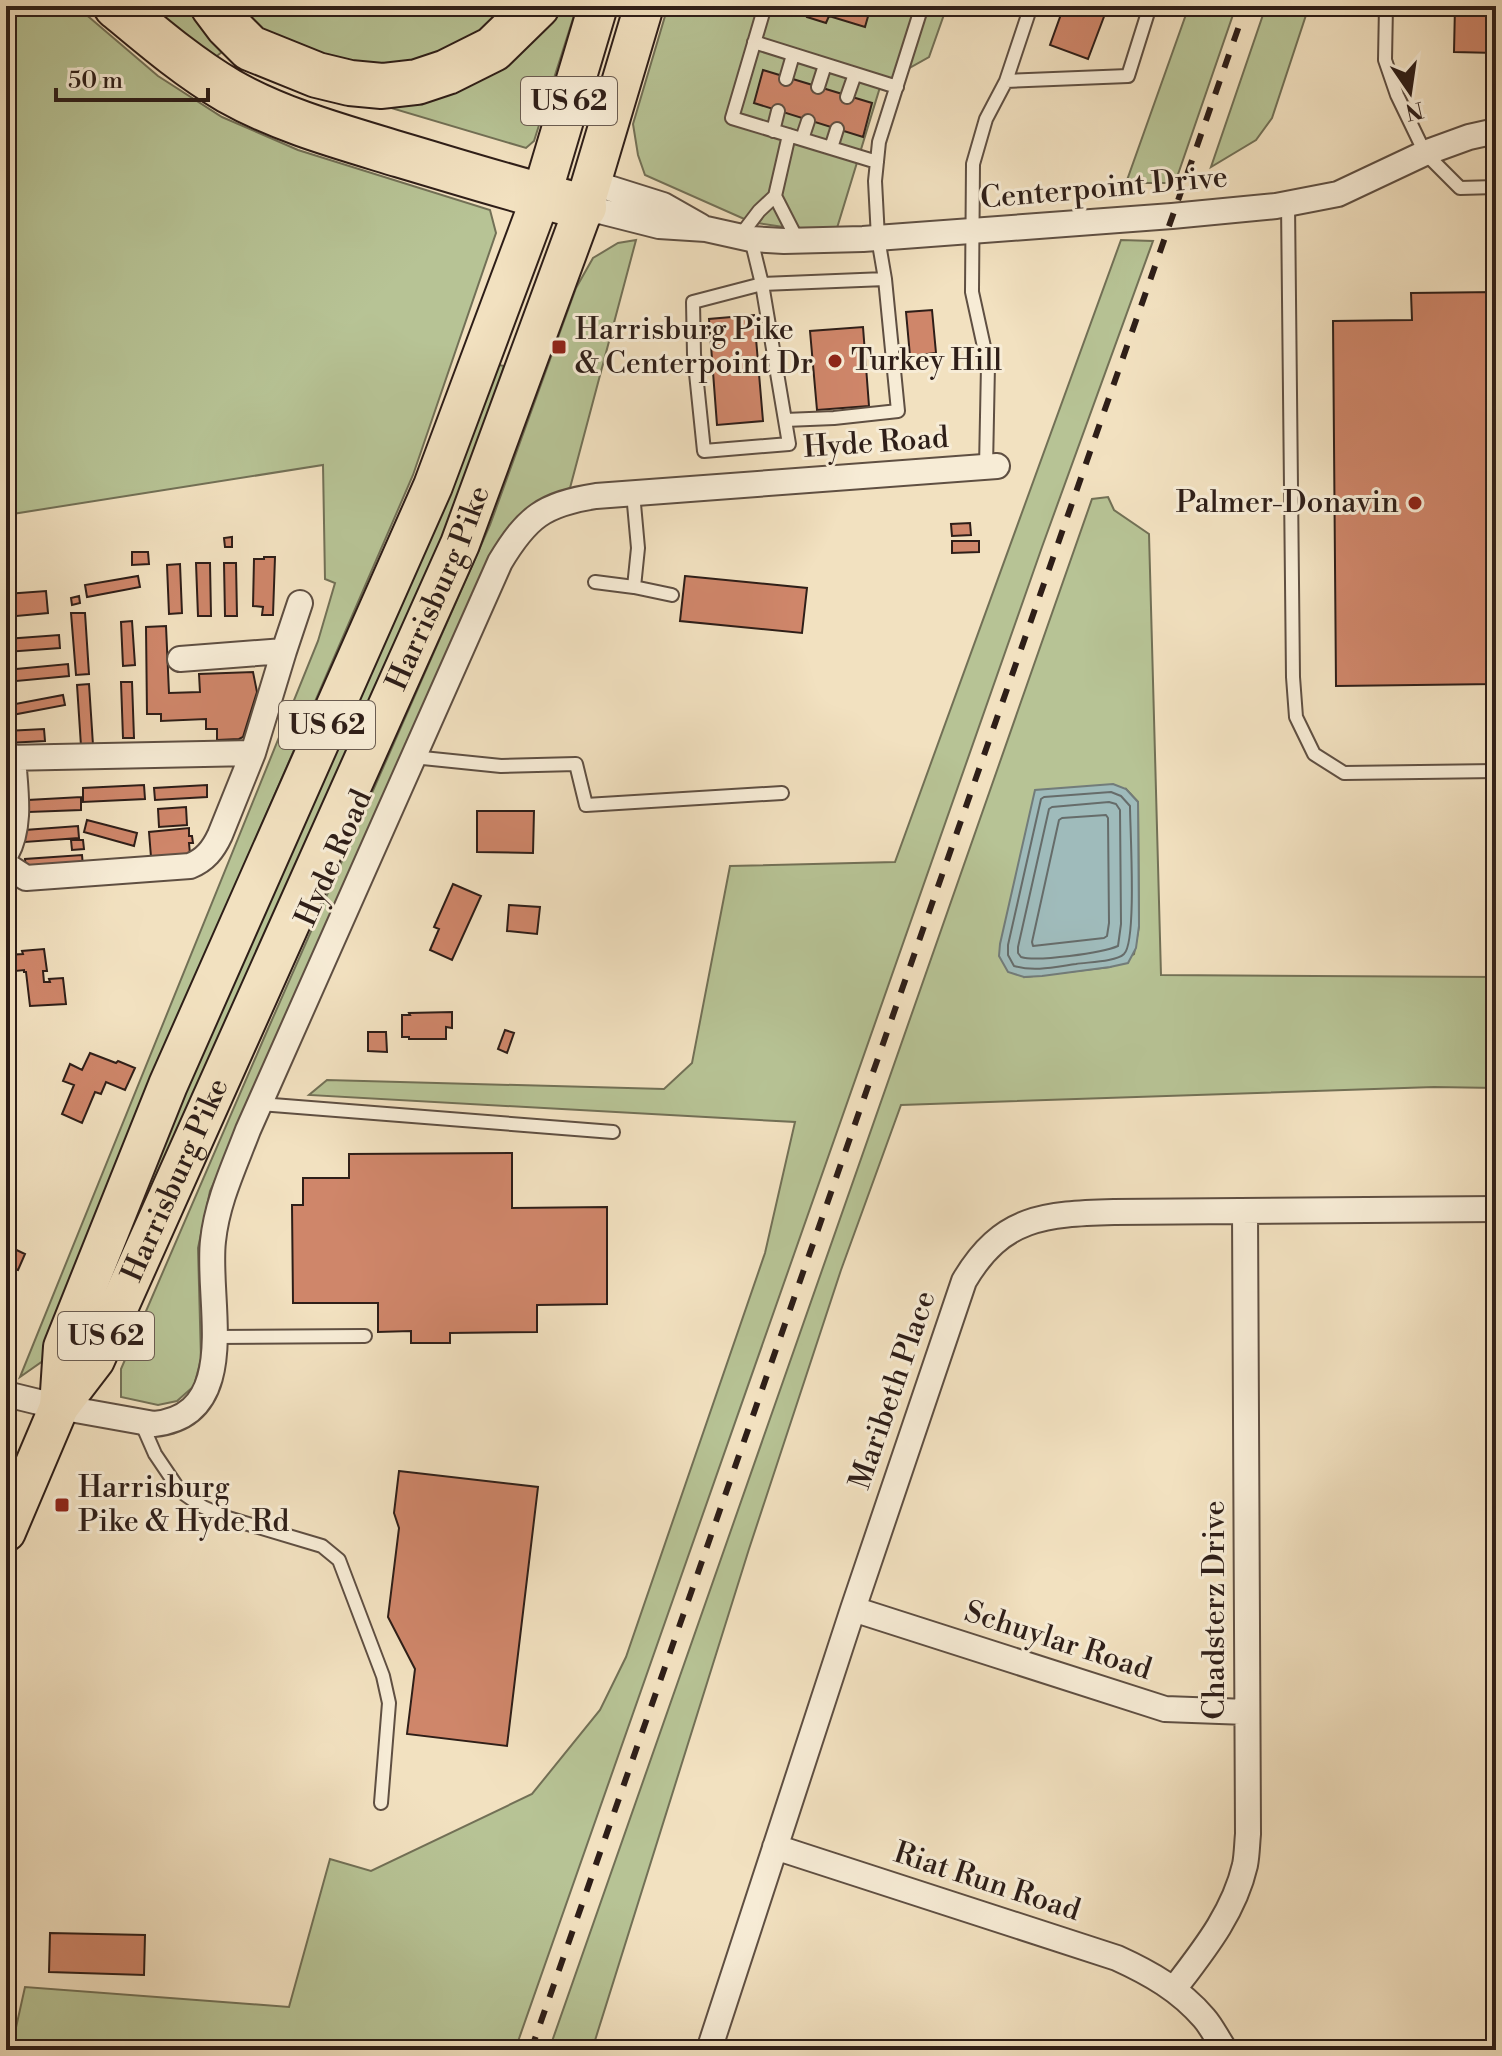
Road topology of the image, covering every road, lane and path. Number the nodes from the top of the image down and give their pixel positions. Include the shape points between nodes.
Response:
1 (116, 6) edge
2 (213, 6) edge
3 (537, 6) edge
4 (598, 6) edge
5 (644, 6) edge
6 (765, 6) edge
7 (922, 6) edge
8 (1031, 6) edge
9 (1150, 6) edge
10 (1386, 6) edge
11 (754, 42) junction
12 (250, 48) junction
13 (793, 55) junction
14 (825, 65) junction
15 (855, 74) junction
16 (786, 79) dead end
17 (1006, 81) junction
18 (818, 87) dead end
19 (897, 87) junction
20 (847, 97) dead end
21 (778, 111) dead end
22 (808, 121) dead end
23 (837, 129) dead end
24 (773, 131) junction
25 (1496, 131) edge
26 (796, 137) junction
27 (831, 148) junction
28 (1425, 153) junction
29 (877, 162) junction
30 (544, 184) junction
31 (1496, 187) edge
32 (587, 194) junction
33 (775, 196) junction
34 (1288, 204) junction
35 (974, 231) junction
36 (745, 238) junction
37 (878, 238) junction
38 (798, 241) junction
39 (885, 279) junction
40 (762, 284) junction
41 (785, 420) junction
42 (992, 467) joint
43 (633, 493) junction
44 (595, 582) dead end
45 (634, 587) junction
46 (672, 595) dead end
47 (300, 603) dead end
48 (284, 651) junction
49 (180, 659) dead end
50 (253, 753) junction
51 (413, 757) junction
52 (10, 758) edge
53 (1496, 771) edge
54 (782, 793) dead end
55 (6, 854) edge
56 (6, 865) edge
57 (260, 1104) junction
58 (613, 1132) dead end
59 (1496, 1209) edge
60 (1245, 1211) junction
61 (365, 1336) dead end
62 (214, 1337) junction
63 (6, 1394) edge
64 (59, 1407) junction
65 (141, 1422) junction
66 (6, 1532) edge
67 (853, 1609) junction
68 (1247, 1712) junction
69 (381, 1803) dead end
70 (775, 1847) junction
71 (1174, 1989) junction
72 (709, 2050) edge
73 (1225, 2050) edge

1 - 30 highway via 198,71 277,115 325,132
2 - 12 highway
3 - 12 highway via 493,49 417,82 350,83
4 - 30 main road, Harrisburg Pike / US 62
5 - 32 main road, Harrisburg Pike / US 62
6 - 11 lane
7 - 19 lane
8 - 17 lane
9 - 17 lane via 1128,76
10 - 28 lane via 1385,60
11 - 13 lane
11 - 24 lane via 732,118
12 - 30 highway via 286,81 326,101
13 - 14 lane
13 - 16 lane
14 - 15 lane
14 - 18 lane
15 - 19 lane
15 - 20 lane
17 - 35 lane via 986,119 973,164
19 - 29 lane
21 - 24 lane
22 - 26 lane
23 - 27 lane
24 - 26 lane
25 - 28 street, Centerpoint Drive
26 - 27 lane
26 - 33 lane
27 - 29 lane
28 - 31 lane via 1460,188
28 - 34 street, Centerpoint Drive via 1338,194
29 - 37 lane
30 - 32 highway
30 - 64 main road, Harrisburg Pike / US 62 via 433,486 168,1085 63,1347
32 - 36 street, Centerpoint Drive via 663,205 706,229
32 - 64 main road, Harrisburg Pike / US 62 via 460,544 95,1360
33 - 36 lane via 759,211
33 - 38 lane
34 - 35 street, Centerpoint Drive
34 - 53 lane via 1296,717 1314,754 1344,773
35 - 37 street, Centerpoint Drive
35 - 42 lane via 972,292 988,365
36 - 38 street, Centerpoint Drive
36 - 40 lane
37 - 38 street, Centerpoint Drive
37 - 39 lane
39 - 40 lane
39 - 41 lane via 898,411
40 - 41 lane
40 - 41 lane via 693,302 704,451 789,444
42 - 43 street, Hyde Road
43 - 45 lane via 638,548
43 - 51 street, Hyde Road via 561,503 522,529 500,562
44 - 45 lane
45 - 46 lane
47 - 48 street
48 - 49 street
48 - 50 street
50 - 52 street
50 - 56 street via 220,835 201,862 26,878
51 - 54 lane via 501,766 576,764 586,805
51 - 57 street, Hyde Road
52 - 55 street via 16,815
57 - 58 lane
57 - 62 street, Hyde Road via 216,1218
59 - 60 street, Maribeth Place
60 - 67 street, Maribeth Place via 1059,1214 1035,1218 993,1242 964,1281
60 - 68 street, Chadsterz Drive
61 - 62 lane
62 - 65 street, Hyde Road via 212,1372 201,1401 180,1418
63 - 64 street, Hyde Road
64 - 65 street, Hyde Road
64 - 66 main road, Harrisburg Pike / US 62
65 - 69 lane via 180,1491 228,1518 322,1546 339,1560 389,1703
67 - 68 street, Schuylar Road via 1165,1709
67 - 70 street, Maribeth Place
68 - 71 street, Chadsterz Drive via 1245,1864 1224,1920
70 - 71 street, Riat Run Road via 1117,1958
70 - 72 street, Maribeth Place
71 - 73 street, Riat Run Road via 1205,2019

